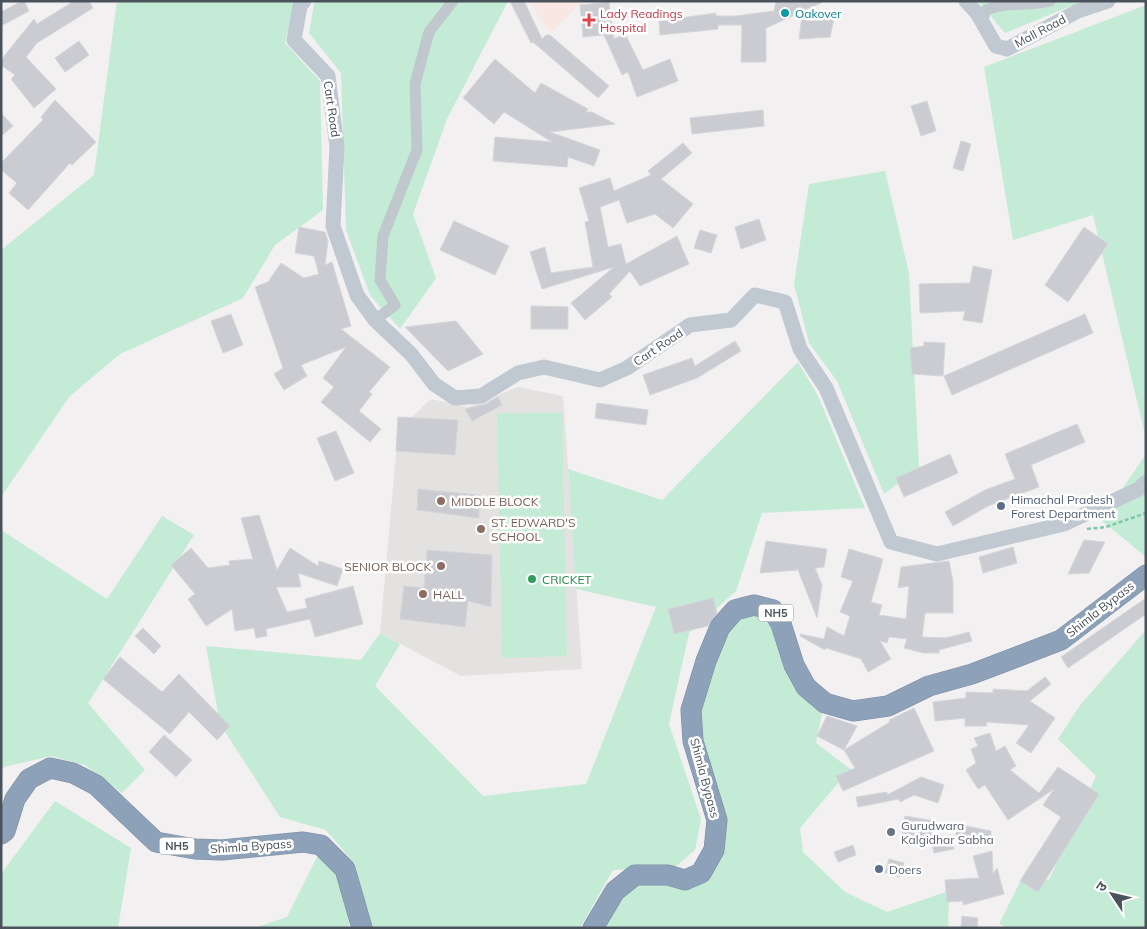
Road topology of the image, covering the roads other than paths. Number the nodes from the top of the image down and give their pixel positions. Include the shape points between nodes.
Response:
1 (304, 1) edge
2 (453, 1) edge
3 (966, 1) edge
4 (1050, 1) edge
5 (1108, 1) edge
6 (982, 20) junction
7 (375, 320) junction
8 (1146, 482) edge
9 (1146, 575) edge
10 (1, 834) edge
11 (362, 928) edge
12 (593, 928) edge

1 - 7 main road, Cart Road via 300,6 294,40 328,76 337,147 333,226 356,295
2 - 7 street via 430,32 415,84 417,150 383,236 380,280 395,305
3 - 6 main road, Mall Road
4 - 6 street via 1038,5 996,5 986,10
5 - 6 main road, Mall Road via 1078,11 1007,49 996,46
7 - 8 main road, Cart Road via 411,354 434,384 455,398 481,396 518,373 544,367 600,380 627,368 690,325 731,320 755,295 785,302 800,349 826,388 891,542 937,554 1064,524 1139,489
9 - 12 highway, Shimla Bypass / NH5 via 1061,640 972,674 929,686 888,706 853,711 825,703 806,687 773,610 754,605 734,610 716,636 691,710 693,741 717,820 714,850 701,873 685,880 668,875 635,875 615,891
10 - 11 highway, Shimla Bypass / NH5 via 15,799 29,779 50,768 73,772 96,784 156,842 213,850 303,842 321,845 345,869

